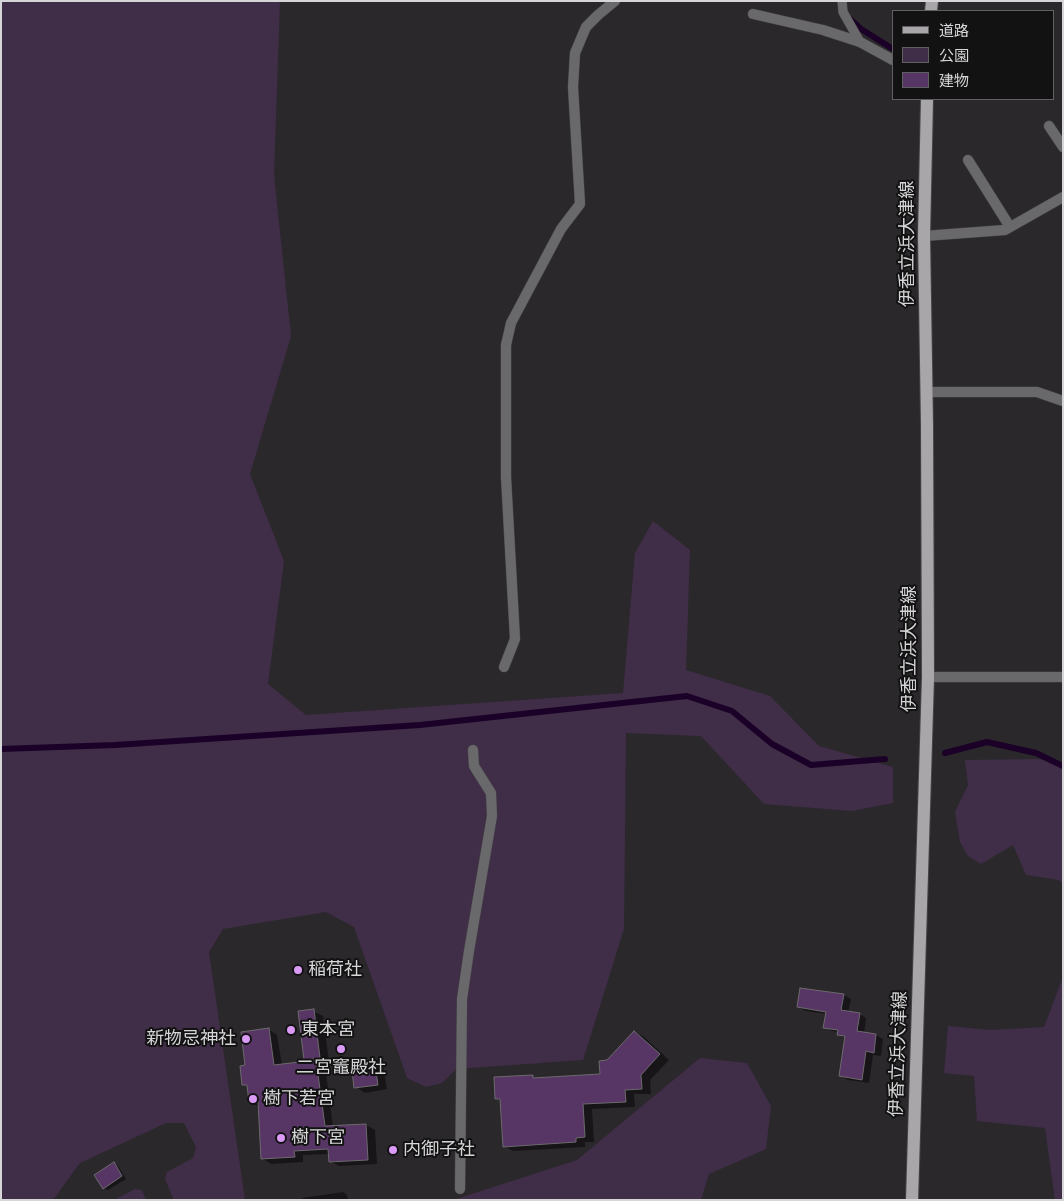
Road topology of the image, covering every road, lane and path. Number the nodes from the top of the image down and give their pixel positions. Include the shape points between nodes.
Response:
1 (615, 1) edge
2 (842, 1) edge
3 (753, 14) dead end
4 (860, 42) junction
5 (892, 59) edge
6 (927, 100) edge
7 (1049, 126) dead end
8 (1063, 147) edge
9 (968, 160) dead end
10 (1063, 198) edge
11 (1010, 227) junction
12 (924, 236) junction
13 (927, 392) junction
14 (1063, 401) edge
15 (504, 667) dead end
16 (928, 677) junction
17 (1063, 677) edge
18 (473, 750) dead end
19 (460, 1189) dead end
20 (912, 1200) edge

1 - 15 street via 586,27 575,53 573,88 580,204 561,229 511,323 506,345 506,477 515,639
2 - 4 lane via 843,12
3 - 4 street
4 - 5 street
6 - 12 main road, 伊香立浜大津線
7 - 8 street
9 - 11 street
10 - 11 street
11 - 12 street
12 - 13 main road, 伊香立浜大津線
13 - 14 street via 1037,392
13 - 16 main road, 伊香立浜大津線
16 - 17 street
16 - 20 main road, 伊香立浜大津線
18 - 19 street via 474,766 491,793 492,816 462,999

